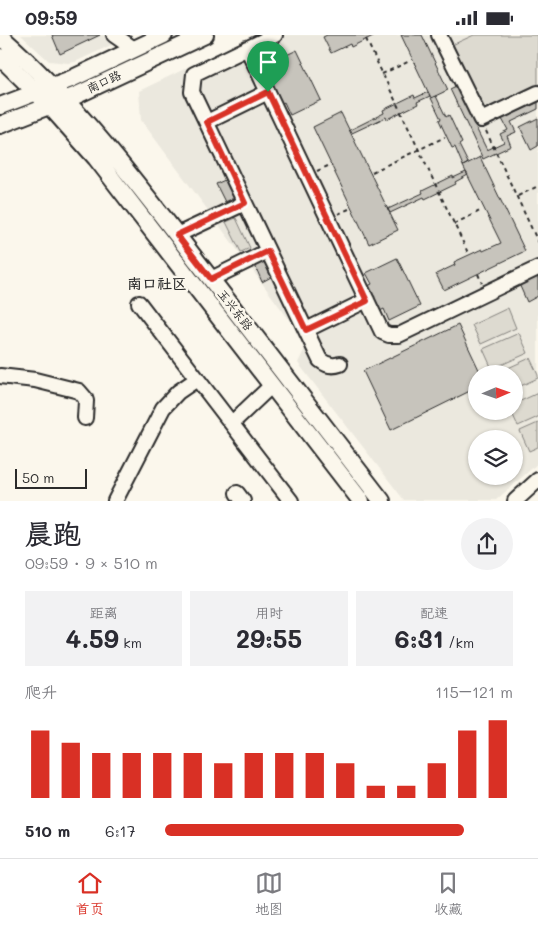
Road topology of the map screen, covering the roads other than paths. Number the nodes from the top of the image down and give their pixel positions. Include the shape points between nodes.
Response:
1 (114, 35) edge
2 (164, 35) edge
3 (205, 35) edge
4 (275, 35) edge
5 (439, 35) edge
6 (2, 36) edge
7 (134, 49) junction
8 (247, 49) junction
9 (0, 57) edge
10 (53, 86) junction
11 (268, 92) junction
12 (36, 93) junction
13 (538, 93) edge
14 (66, 100) junction
15 (0, 106) edge
16 (50, 106) junction
17 (207, 122) junction
18 (0, 125) edge
19 (245, 203) junction
20 (177, 235) junction
21 (268, 251) junction
22 (538, 268) edge
23 (211, 279) junction
24 (367, 301) junction
25 (138, 303) dead end
26 (306, 330) junction
27 (340, 364) dead end
28 (0, 376) edge
29 (197, 379) junction
30 (272, 385) junction
31 (85, 418) dead end
32 (232, 423) junction
33 (538, 480) edge
34 (115, 501) edge
35 (291, 501) edge
36 (361, 501) edge
37 (382, 501) edge
38 (515, 501) edge

1 - 7 street
2 - 7 main road, 南口路
3 - 14 main road, 南口路
4 - 8 street
5 - 13 street via 481,120
6 - 10 main road, 玉兴东路
7 - 10 main road, 南口路
8 - 11 street
8 - 17 street via 194,74 192,91
9 - 12 main road, 玉兴东路
10 - 12 main road, 南口路
10 - 14 main road, 玉兴东路
11 - 17 street
11 - 24 street
12 - 15 main road, 南口路
12 - 16 main road, 玉兴东路
14 - 16 main road, 南口路
14 - 20 main road, 玉兴东路 via 108,147
16 - 18 main road, 南口路
16 - 30 main road, 玉兴东路 via 121,189
17 - 19 street
19 - 20 street
19 - 21 street
20 - 23 main road, 玉兴东路
21 - 23 street
21 - 26 street
22 - 24 street via 394,336 382,332
23 - 37 main road, 玉兴东路
24 - 26 street
25 - 29 street
26 - 27 street via 320,360 328,365
28 - 31 street via 35,380 80,391 86,401
29 - 32 street
29 - 34 street via 178,391 163,408
30 - 32 street
30 - 36 main road, 玉兴东路
32 - 35 street
33 - 38 street

